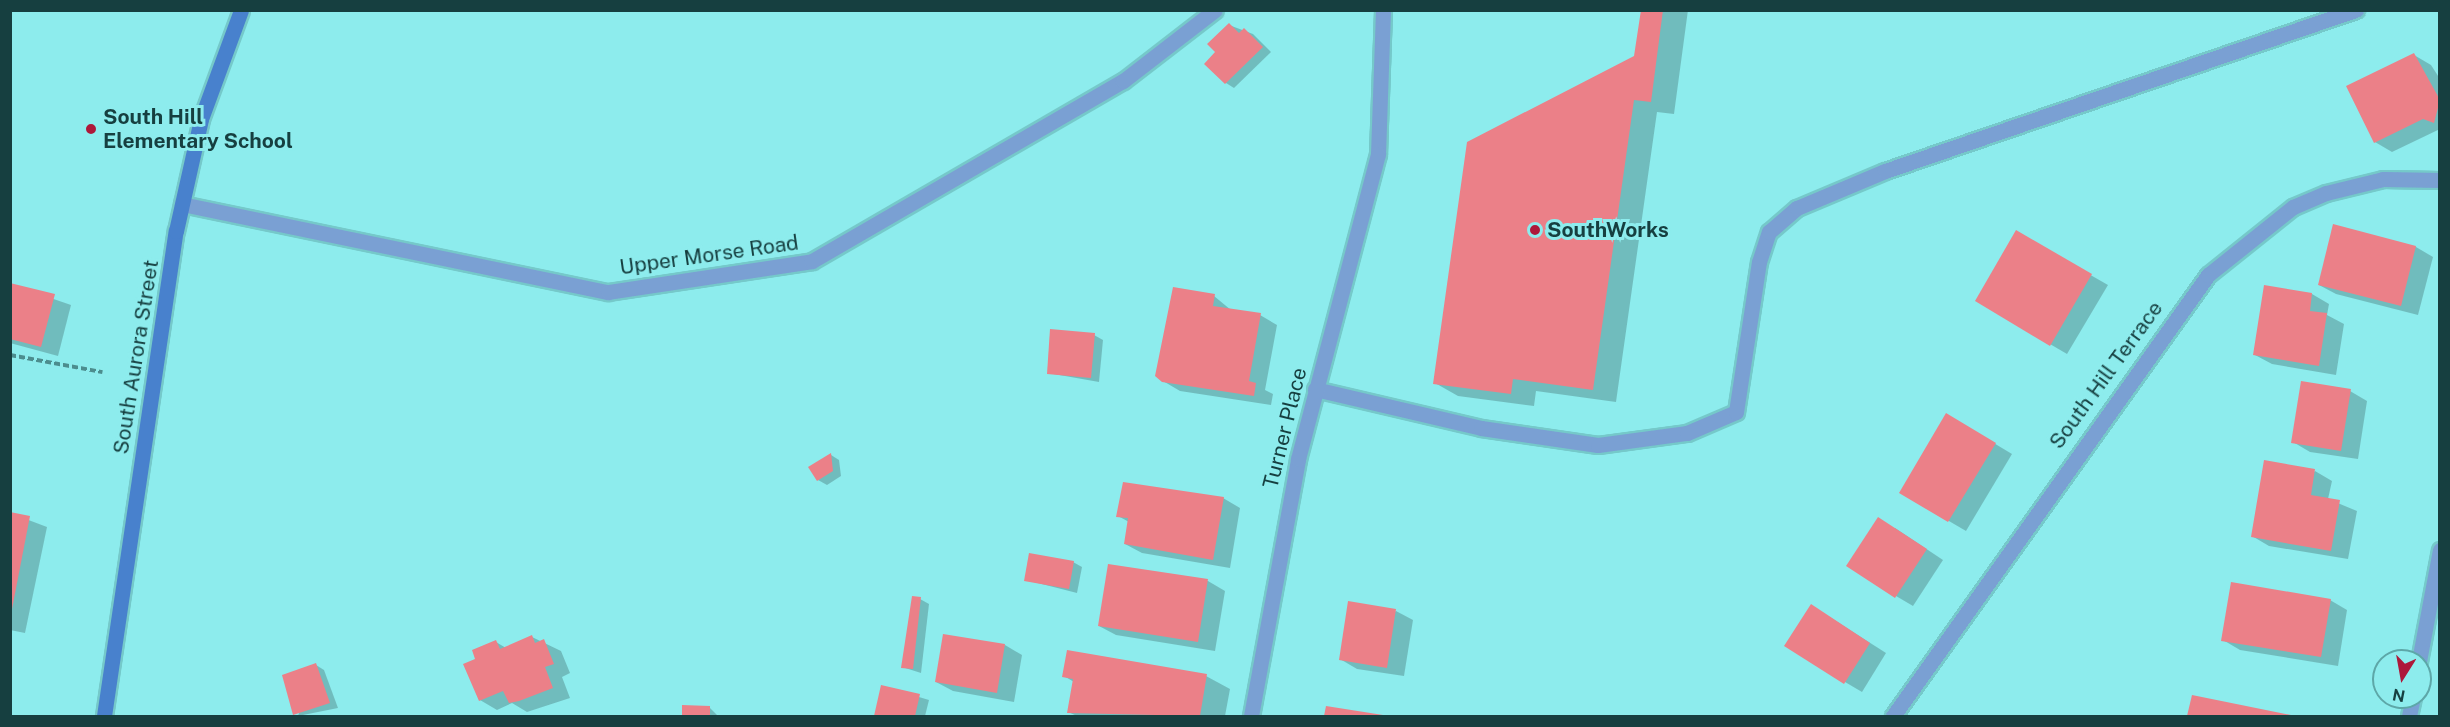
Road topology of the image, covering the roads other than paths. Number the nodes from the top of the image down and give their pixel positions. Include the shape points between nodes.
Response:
1 (241, 10) edge
2 (1215, 10) edge
3 (1383, 10) edge
4 (2356, 10) edge
5 (2439, 180) edge
6 (182, 204) junction
7 (1315, 389) junction
8 (2439, 550) edge
9 (2421, 649) edge
10 (104, 717) edge
11 (1251, 717) edge
12 (1893, 717) edge

1 - 6 main road, South Aurora Street via 201,119
2 - 6 street, Upper Morse Road via 1123,81 812,261 608,291
3 - 7 street, Turner Place via 1378,154
4 - 7 street via 1885,171 1797,208 1769,232 1759,262 1736,412 1687,433 1598,444 1481,428
5 - 12 street, South Hill Terrace via 2383,179 2326,192 2293,207 2208,275
6 - 10 main road, South Aurora Street
7 - 11 street, Turner Place via 1284,523
8 - 9 street

